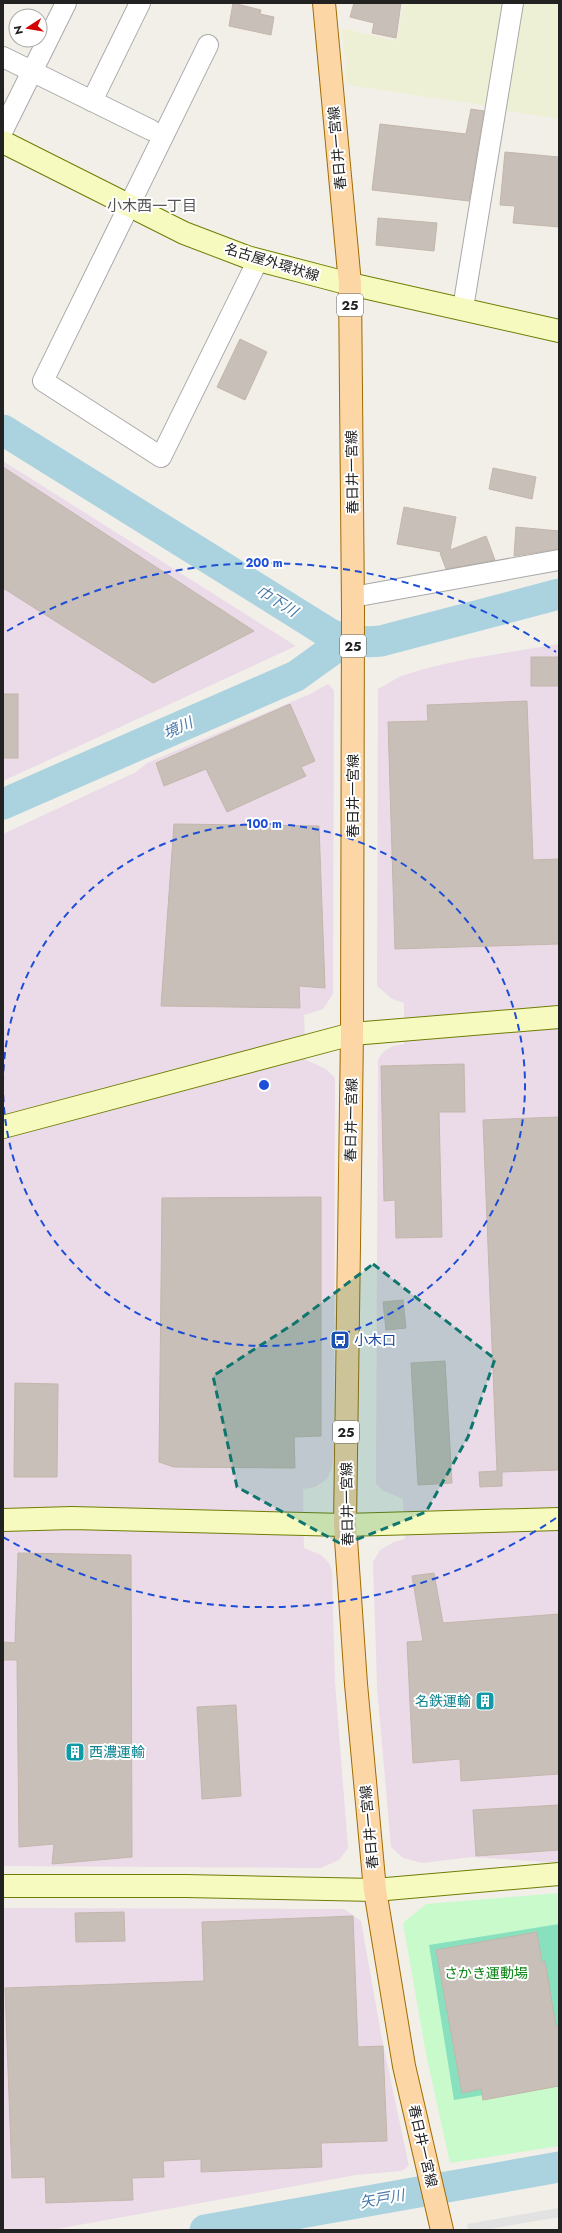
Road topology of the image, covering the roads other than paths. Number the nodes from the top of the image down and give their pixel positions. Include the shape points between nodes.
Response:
1 (66, 3) edge
2 (140, 3) edge
3 (324, 3) edge
4 (513, 3) edge
5 (208, 45) dead end
6 (3, 57) edge
7 (32, 71) junction
8 (92, 101) junction
9 (3, 130) edge
10 (151, 130) dead end
11 (3, 142) edge
12 (129, 206) junction
13 (258, 260) junction
14 (350, 284) junction
15 (463, 308) junction
16 (559, 331) edge
17 (559, 560) edge
18 (353, 603) junction
19 (559, 1017) edge
20 (352, 1034) junction
21 (3, 1128) edge
22 (559, 1519) edge
23 (3, 1520) edge
24 (345, 1525) junction
25 (559, 1874) edge
26 (3, 1886) edge
27 (375, 1890) junction
28 (442, 2229) edge

1 - 7 street
2 - 8 street
3 - 14 main road, 春日井一宮線 / 25
4 - 15 street
5 - 12 street
6 - 7 street
7 - 8 street
7 - 9 street
8 - 10 street
11 - 12 street, 名古屋外環状線
12 - 13 street, 名古屋外環状線 via 184,233
12 - 13 street via 43,381 161,457
13 - 14 street, 名古屋外環状線
14 - 15 street, 名古屋外環状線
14 - 18 main road, 春日井一宮線 / 25
15 - 16 street, 名古屋外環状線
17 - 18 street
18 - 20 main road, 春日井一宮線 / 25
19 - 20 street
20 - 21 street
20 - 24 main road, 春日井一宮線 / 25
22 - 24 street
23 - 24 street via 72,1518
24 - 27 main road, 春日井一宮線 / 25 via 356,1684
25 - 27 street
26 - 27 street
27 - 28 main road, 春日井一宮線 / 25 via 404,2066

